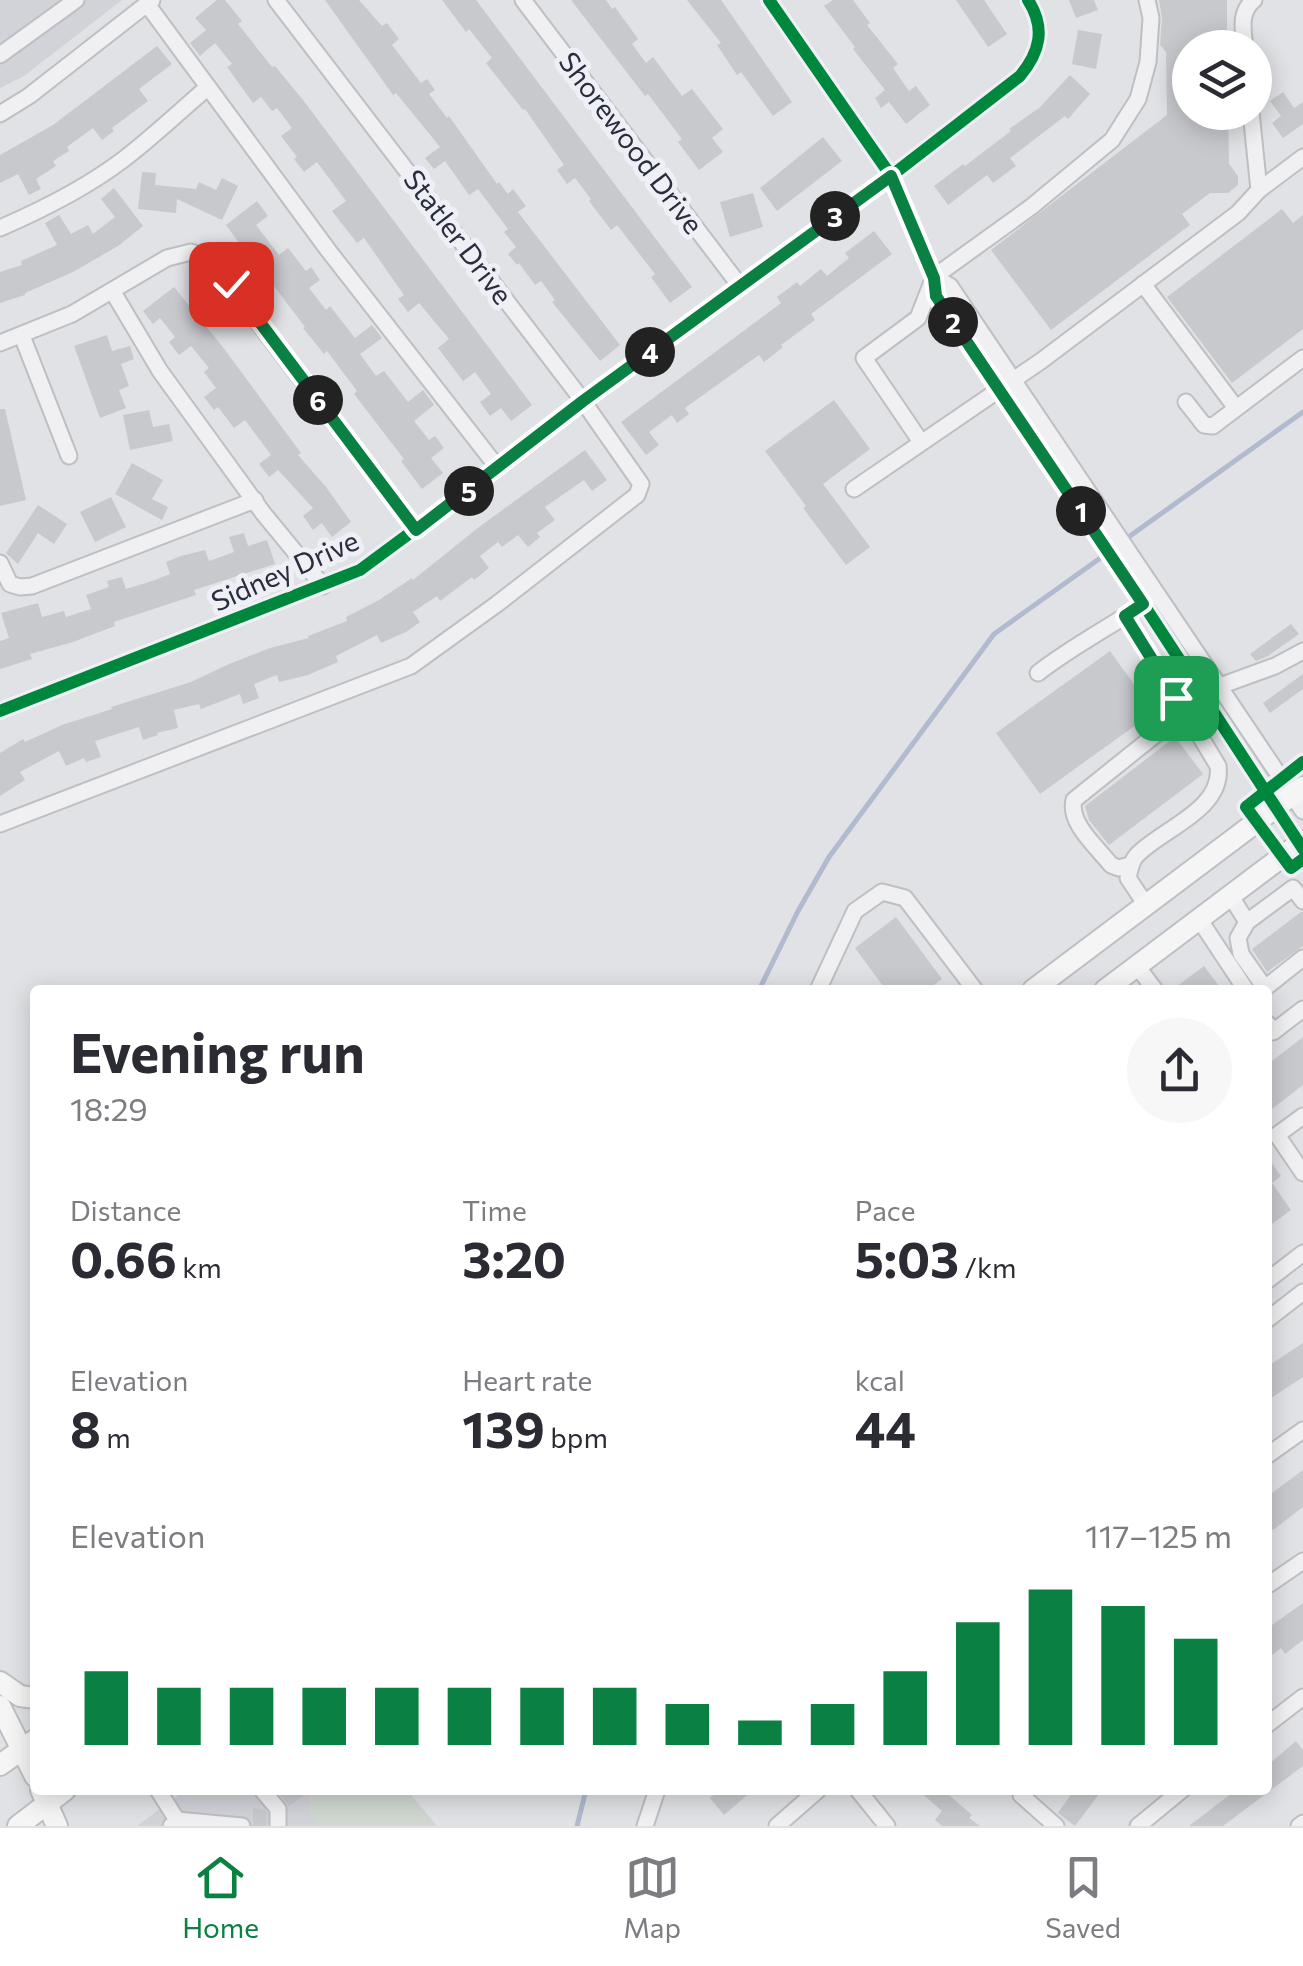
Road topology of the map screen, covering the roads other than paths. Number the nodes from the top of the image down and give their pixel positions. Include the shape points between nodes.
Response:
1 (76, 0) edge
2 (276, 0) edge
3 (523, 0) edge
4 (770, 0) edge
5 (1028, 0) edge
6 (1147, 0) edge
7 (1254, 0) edge
8 (150, 2) edge
9 (1243, 30) edge
10 (0, 55) edge
11 (208, 87) junction
12 (0, 114) edge
13 (1254, 130) edge
14 (1297, 162) edge
15 (891, 176) junction
16 (1303, 180) edge
17 (1260, 190) junction
18 (0, 228) edge
19 (934, 278) junction
20 (1144, 284) junction
21 (740, 286) junction
22 (113, 292) junction
23 (22, 336) junction
24 (0, 343) edge
25 (1303, 358) edge
26 (1013, 379) junction
27 (998, 389) junction
28 (583, 401) junction
29 (1186, 402) dead end
30 (1236, 408) junction
31 (920, 442) junction
32 (69, 456) dead end
33 (498, 468) junction
34 (854, 488) dead end
35 (254, 500) junction
36 (416, 530) junction
37 (0, 564) edge
38 (323, 586) junction
39 (1158, 594) junction
40 (1143, 604) junction
41 (1125, 616) junction
42 (1303, 651) edge
43 (1209, 670) junction
44 (1038, 674) dead end
45 (1195, 682) junction
46 (1220, 686) junction
47 (1204, 697) junction
48 (1180, 704) junction
49 (0, 712) edge
50 (1294, 800) edge
51 (0, 824) edge
52 (1302, 844) edge
53 (1130, 866) junction
54 (1230, 896) junction
55 (1303, 901) edge
56 (1146, 905) junction
57 (1199, 919) junction
58 (1247, 922) junction
59 (1303, 958) edge
60 (1138, 966) junction
61 (820, 985) edge
62 (971, 985) edge
63 (1040, 985) edge
64 (1112, 985) edge
65 (1151, 985) edge
66 (1243, 985) edge
67 (1264, 985) edge
68 (1270, 985) edge
69 (1303, 1009) edge
70 (1272, 1030) edge
71 (1303, 1116) edge
72 (1272, 1134) edge
73 (1303, 1173) edge
74 (1303, 1254) edge
75 (1272, 1277) edge
76 (1303, 1292) edge
77 (1272, 1316) edge
78 (1303, 1430) edge
79 (1272, 1451) edge
80 (1303, 1560) edge
81 (1272, 1582) edge
82 (0, 1682) edge
83 (30, 1697) edge
84 (1303, 1697) edge
85 (0, 1706) edge
86 (1272, 1721) edge
87 (29, 1744) edge
88 (0, 1765) edge
89 (160, 1795) edge
90 (266, 1795) edge
91 (654, 1795) edge
92 (812, 1795) edge
93 (862, 1795) edge
94 (1023, 1795) edge
95 (1176, 1795) edge
96 (44, 1797) edge
97 (174, 1823) edge
98 (18, 1826) edge
99 (57, 1826) edge
100 (242, 1826) edge
101 (278, 1826) edge
102 (645, 1826) edge
103 (777, 1826) edge
104 (887, 1826) edge
105 (1056, 1826) edge
106 (1138, 1826) edge

1 - 10 street
2 - 28 street, Statler Drive
3 - 21 street, Shorewood Drive
4 - 15 street
5 - 15 street, Sidney Drive via 1040,34 1034,59
6 - 19 street via 1148,62 1138,100 1112,140
7 - 9 street
8 - 11 street
8 - 12 street
11 - 18 street via 123,160
11 - 33 street
13 - 17 street
14 - 16 street
14 - 17 street
15 - 19 street
15 - 21 street, Sidney Drive
17 - 20 street
19 - 26 street via 950,286
19 - 27 street via 936,296
19 - 31 street via 918,318 864,358
20 - 26 street
20 - 30 street
21 - 28 street, Sidney Drive
22 - 23 street
22 - 35 street via 160,372
22 - 36 street via 167,258 191,252 209,258
23 - 24 street
23 - 32 street
25 - 30 street
26 - 27 street
26 - 39 street
27 - 31 street
27 - 40 street
28 - 33 street, Sidney Drive
28 - 51 street, Statler Drive via 641,484 638,495 411,666
29 - 30 street via 1204,425 1213,426
31 - 34 street
33 - 36 street, Sidney Drive
35 - 37 street via 32,586 10,584
35 - 38 street
36 - 38 street, Sidney Drive via 360,570
38 - 49 street, Sidney Drive
39 - 40 street
39 - 43 street
40 - 41 street
40 - 45 street
41 - 44 street
41 - 48 street
42 - 46 street
43 - 45 street
43 - 46 street
45 - 47 street
45 - 48 street
46 - 47 street
46 - 50 street
47 - 48 street
47 - 50 street
48 - 53 street via 1220,777 1206,803
48 - 53 street via 1072,806 1111,865
50 - 52 street
50 - 56 main road
52 - 54 main road
53 - 56 street via 1128,878
54 - 57 main road
54 - 58 street
55 - 58 street via 1293,888
56 - 63 main road
57 - 60 main road
57 - 66 street
58 - 67 street via 1238,938 1241,954
59 - 68 street
60 - 64 main road
60 - 65 street
61 - 62 street via 855,912 882,892 905,898
69 - 70 street
71 - 72 street
72 - 73 street
74 - 75 street
76 - 77 street
78 - 79 street
80 - 81 street
82 - 83 main road
84 - 86 street
85 - 87 main road
87 - 88 main road
89 - 97 street
90 - 101 street via 278,1810
91 - 102 street
92 - 103 street
93 - 104 street
94 - 105 street
95 - 106 street
96 - 98 main road
96 - 99 main road
97 - 100 street

